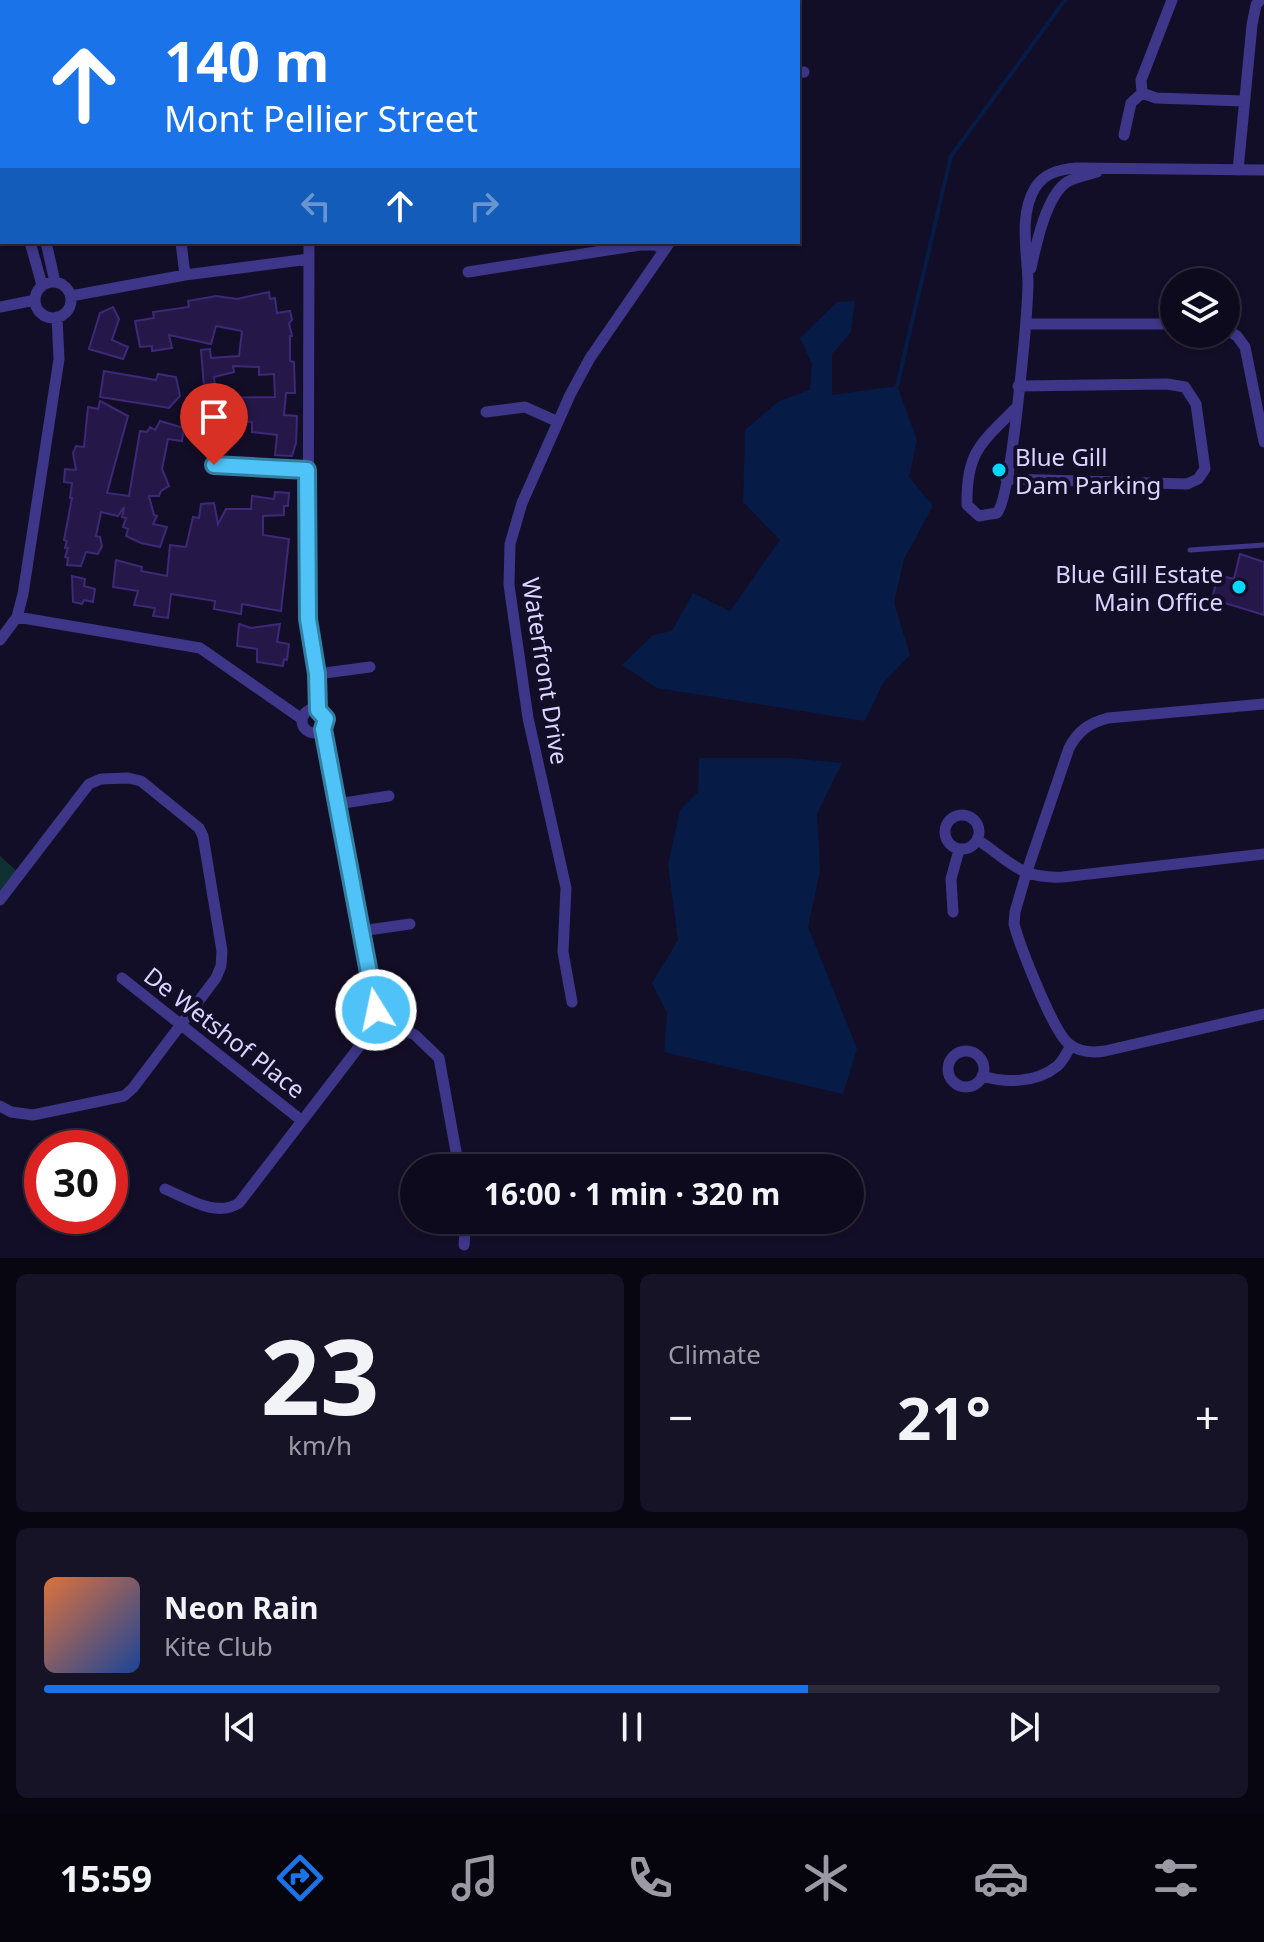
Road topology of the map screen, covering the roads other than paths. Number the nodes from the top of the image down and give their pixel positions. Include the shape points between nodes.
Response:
1 (1172, 0) edge
2 (1260, 0) edge
3 (1142, 93) junction
4 (1244, 101) junction
5 (1124, 135) dead end
6 (1105, 170) junction
7 (1238, 170) junction
8 (1264, 170) edge
9 (31, 244) edge
10 (46, 244) edge
11 (181, 244) edge
12 (309, 244) edge
13 (667, 246) edge
14 (309, 259) junction
15 (468, 272) dead end
16 (185, 275) junction
17 (1028, 281) junction
18 (55, 282) junction
19 (42, 285) junction
20 (71, 296) junction
21 (35, 300) junction
22 (0, 307) edge
23 (57, 317) junction
24 (1026, 324) junction
25 (1160, 324) edge
26 (1240, 340) edge
27 (1018, 386) junction
28 (1016, 408) junction
29 (486, 412) dead end
30 (556, 421) junction
31 (1264, 442) edge
32 (214, 465) dead end
33 (307, 470) junction
34 (1006, 479) junction
35 (1264, 545) edge
36 (1190, 550) dead end
37 (17, 617) junction
38 (0, 640) edge
39 (370, 667) dead end
40 (317, 674) junction
41 (1264, 704) edge
42 (318, 710) junction
43 (302, 719) junction
44 (323, 729) junction
45 (389, 796) dead end
46 (337, 804) junction
47 (978, 840) junction
48 (959, 850) junction
49 (1264, 854) edge
50 (1026, 874) junction
51 (0, 900) edge
52 (953, 912) dead end
53 (410, 924) dead end
54 (361, 931) junction
55 (122, 978) dead end
56 (572, 1002) dead end
57 (1264, 1014) edge
58 (376, 1017) junction
59 (182, 1024) junction
60 (1071, 1046) junction
61 (982, 1076) dead end
62 (0, 1106) edge
63 (301, 1120) junction
64 (456, 1154) edge
65 (165, 1189) dead end
66 (465, 1234) edge
67 (464, 1245) dead end

1 - 3 street via 1141,80
2 - 4 street via 1253,14
3 - 4 street
3 - 5 street via 1131,103
4 - 7 street
6 - 7 street
6 - 17 street via 1069,181 1057,191
6 - 17 street via 1062,169 1035,189 1027,221
7 - 8 street
9 - 19 street
10 - 18 street
11 - 16 street
12 - 14 street
13 - 15 street via 640,245
13 - 30 street, Waterfront Drive via 590,358
14 - 16 street
14 - 33 street
16 - 20 street
17 - 24 street
18 - 19 street
18 - 20 street
19 - 21 street
20 - 23 street via 69,309
21 - 22 street
21 - 23 street via 42,314
23 - 37 street via 59,359
24 - 25 street
24 - 27 street
26 - 31 street
27 - 28 street
27 - 34 street via 1185,387 1196,404 1205,469 1187,484
28 - 34 street
28 - 34 street via 973,455 969,509 979,516 997,513
29 - 30 street via 525,407
30 - 56 street, Waterfront Drive via 516,520 508,570 528,718 566,888 563,952
32 - 33 street
33 - 40 street via 308,619
35 - 36 lane
37 - 38 street
37 - 43 street via 200,648
39 - 40 street
40 - 42 street
41 - 50 street via 1108,718 1086,726 1069,748
42 - 43 street via 309,710
42 - 44 street via 326,719
43 - 44 street via 309,732
44 - 46 street
45 - 46 street
46 - 54 street
47 - 48 street
47 - 48 street via 973,819 951,819 945,833
47 - 50 street
48 - 52 street via 951,879
49 - 50 street via 1063,877
50 - 60 street via 1014,924 1054,1026
51 - 59 street via 89,784 128,778 148,786 202,832 222,951 216,978
53 - 54 street
54 - 58 street
55 - 59 street, De Wetshof Place
57 - 60 street via 1097,1052
58 - 63 street via 368,1035
58 - 64 street via 415,1035 439,1058
59 - 62 street via 133,1088 119,1098 33,1115
59 - 63 street, De Wetshof Place
60 - 61 street via 1057,1067 1039,1076 1000,1081
63 - 65 street via 234,1207 207,1207
66 - 67 street

